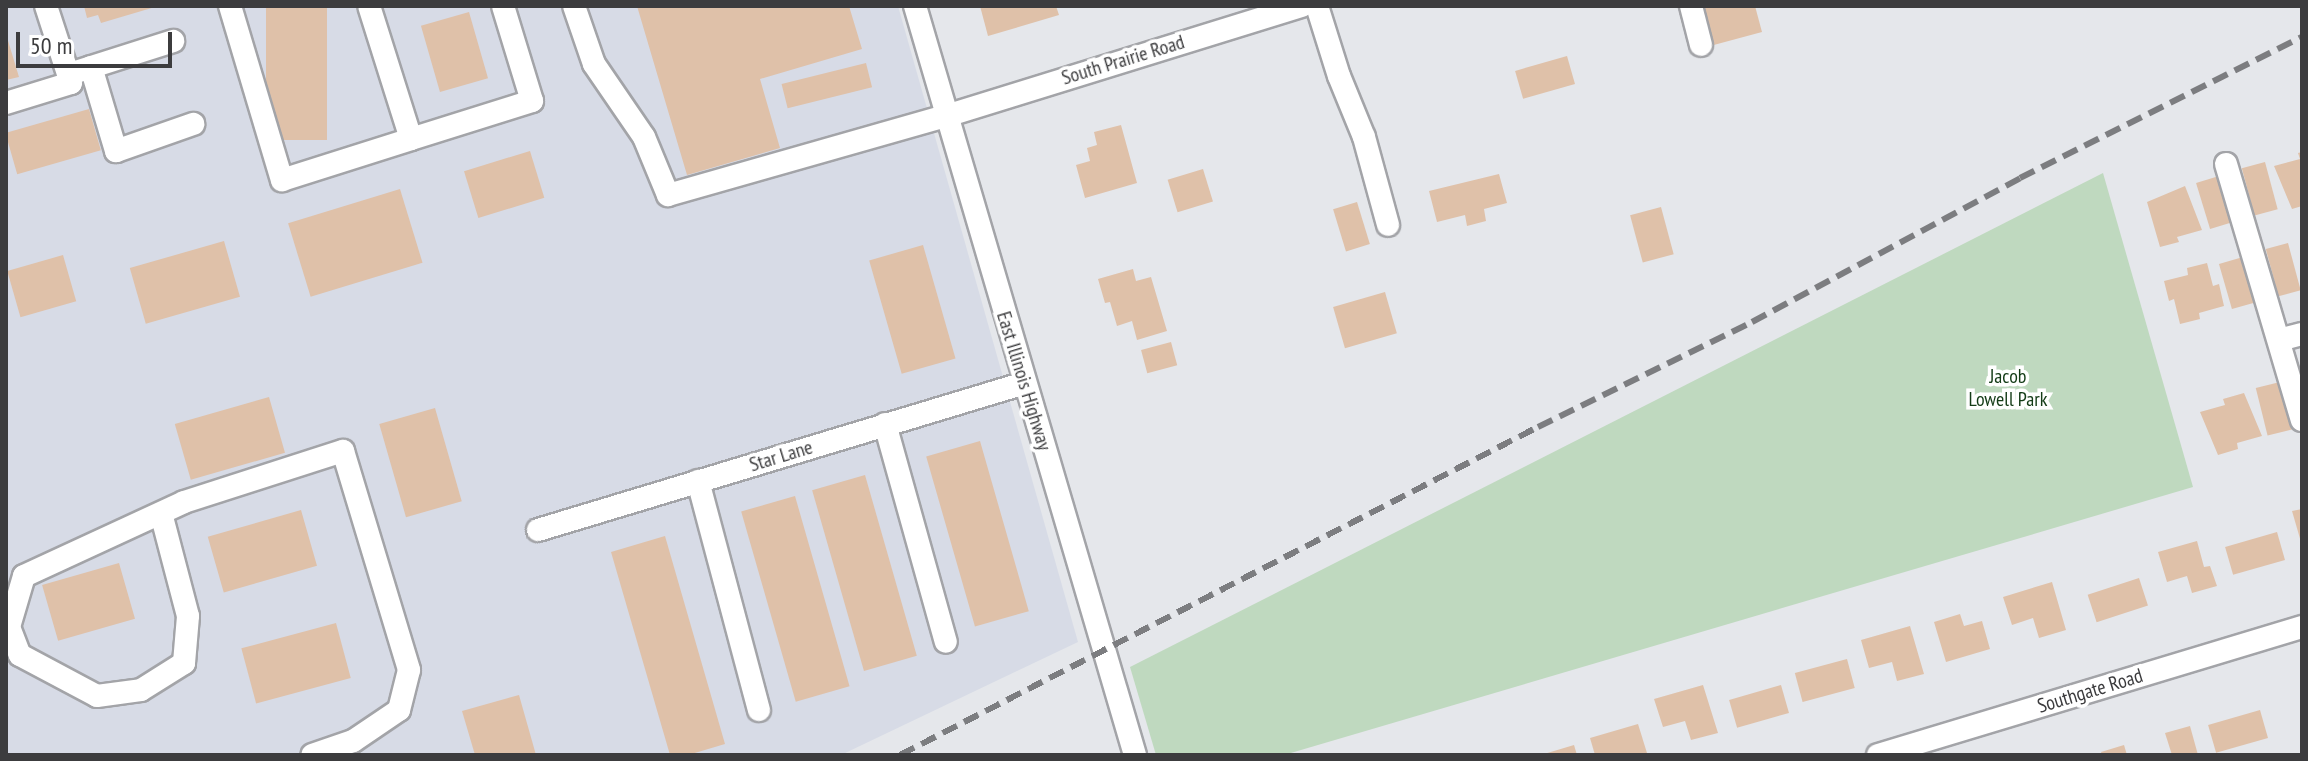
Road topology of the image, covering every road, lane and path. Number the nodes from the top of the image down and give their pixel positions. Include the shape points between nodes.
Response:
1 (46, 6) edge
2 (230, 6) edge
3 (369, 6) edge
4 (503, 6) edge
5 (574, 6) edge
6 (915, 6) edge
7 (1301, 6) edge
8 (1317, 6) edge
9 (1691, 6) edge
10 (173, 41) dead end
11 (1701, 45) dead end
12 (91, 67) junction
13 (68, 75) junction
14 (6, 103) edge
15 (946, 116) junction
16 (193, 124) dead end
17 (411, 139) junction
18 (2226, 164) dead end
19 (1388, 225) dead end
20 (2302, 334) edge
21 (2279, 340) junction
22 (1025, 383) junction
23 (2302, 420) edge
24 (885, 424) junction
25 (698, 481) junction
26 (161, 513) junction
27 (538, 530) dead end
28 (8, 627) edge
29 (2302, 627) edge
30 (946, 642) dead end
31 (759, 710) dead end
32 (312, 755) edge
33 (1135, 755) edge
34 (1878, 755) edge

1 - 13 street
2 - 17 street via 282,180
3 - 17 street
4 - 17 street via 532,101
5 - 15 street, South Prairie Road via 594,64 644,137 668,195
6 - 15 street, East Illinois Highway
7 - 15 street, South Prairie Road
8 - 19 street via 1364,137
9 - 11 street
10 - 12 street
12 - 13 street
12 - 16 street via 116,151
13 - 14 street via 71,83
15 - 22 street, East Illinois Highway
18 - 21 street
20 - 21 street
21 - 23 street
22 - 24 street, Star Lane
22 - 33 street, East Illinois Highway
24 - 25 street, Star Lane
24 - 30 street
25 - 27 street, Star Lane
25 - 31 street
26 - 28 street via 24,576
26 - 28 street via 188,616 184,663 141,690 97,696 20,655
26 - 32 street via 343,451 409,670 399,710 353,741
29 - 34 street, Southgate Road

